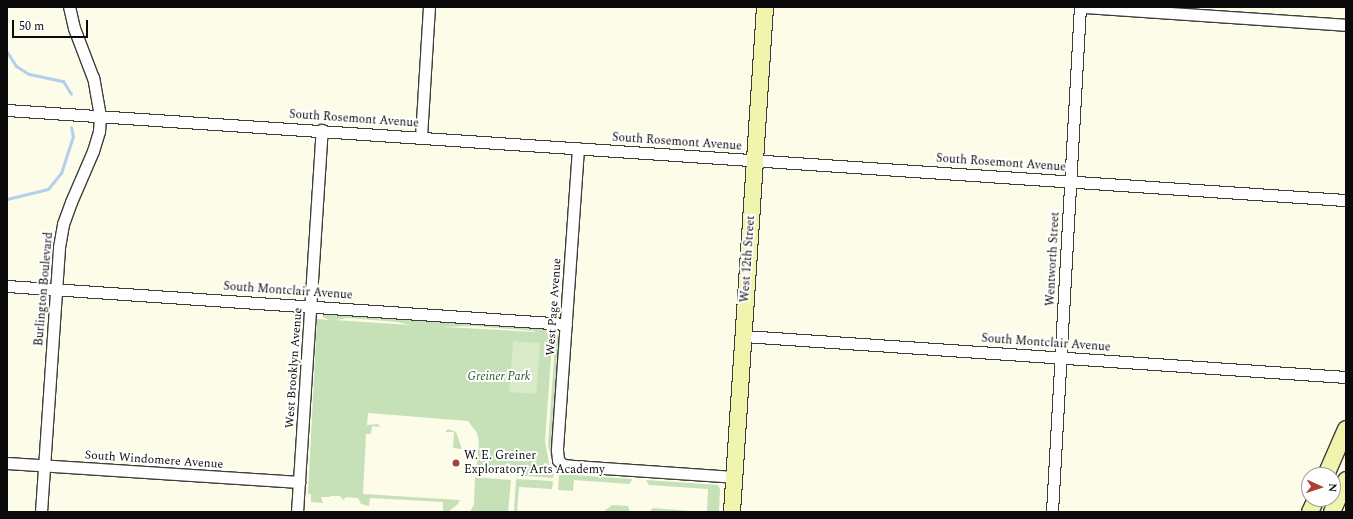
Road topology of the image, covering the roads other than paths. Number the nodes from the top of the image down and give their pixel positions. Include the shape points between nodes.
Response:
1 (69, 7) edge
2 (429, 7) edge
3 (765, 7) edge
4 (1081, 7) edge
5 (1346, 24) edge
6 (7, 110) edge
7 (100, 116) junction
8 (322, 130) junction
9 (421, 137) junction
10 (578, 148) junction
11 (755, 160) junction
12 (1070, 181) junction
13 (1346, 200) edge
14 (7, 286) edge
15 (56, 290) junction
16 (312, 305) junction
17 (566, 324) junction
18 (744, 336) junction
19 (1061, 357) junction
20 (1346, 377) edge
21 (1346, 429) edge
22 (7, 463) edge
23 (44, 466) junction
24 (1329, 467) edge
25 (734, 477) junction
26 (1346, 480) edge
27 (299, 482) junction
28 (41, 512) edge
29 (297, 512) edge
30 (733, 512) edge
31 (1052, 512) edge
32 (1332, 512) edge

1 - 7 street, Burlington Boulevard via 93,78
2 - 9 street
3 - 11 street, West 12th Street
4 - 5 street
4 - 12 street, Wentworth Street
6 - 7 street, South Rosemont Avenue
7 - 8 street, South Rosemont Avenue
7 - 15 street, Burlington Boulevard via 93,151 63,224
8 - 9 street, South Rosemont Avenue
8 - 16 street, West Brooklyn Avenue
9 - 10 street, South Rosemont Avenue
10 - 11 street, South Rosemont Avenue
10 - 17 street, West Page Avenue
11 - 12 street, South Rosemont Avenue
11 - 18 street, West 12th Street
12 - 13 street, South Rosemont Avenue
12 - 19 street, Wentworth Street
14 - 15 street, South Montclair Avenue
15 - 16 street, South Montclair Avenue
15 - 23 street, Burlington Boulevard
16 - 17 street, South Montclair Avenue
16 - 27 street, West Brooklyn Avenue
17 - 25 street, West Page Avenue via 557,450 558,460 563,465
18 - 19 street, South Montclair Avenue
18 - 25 street, West 12th Street
19 - 20 street, South Montclair Avenue
19 - 31 street, Wentworth Street
21 - 24 street
22 - 23 street, South Windomere Avenue
23 - 27 street, South Windomere Avenue
23 - 28 street, Burlington Boulevard
25 - 30 street, West 12th Street
26 - 32 street
27 - 29 street, West Brooklyn Avenue

